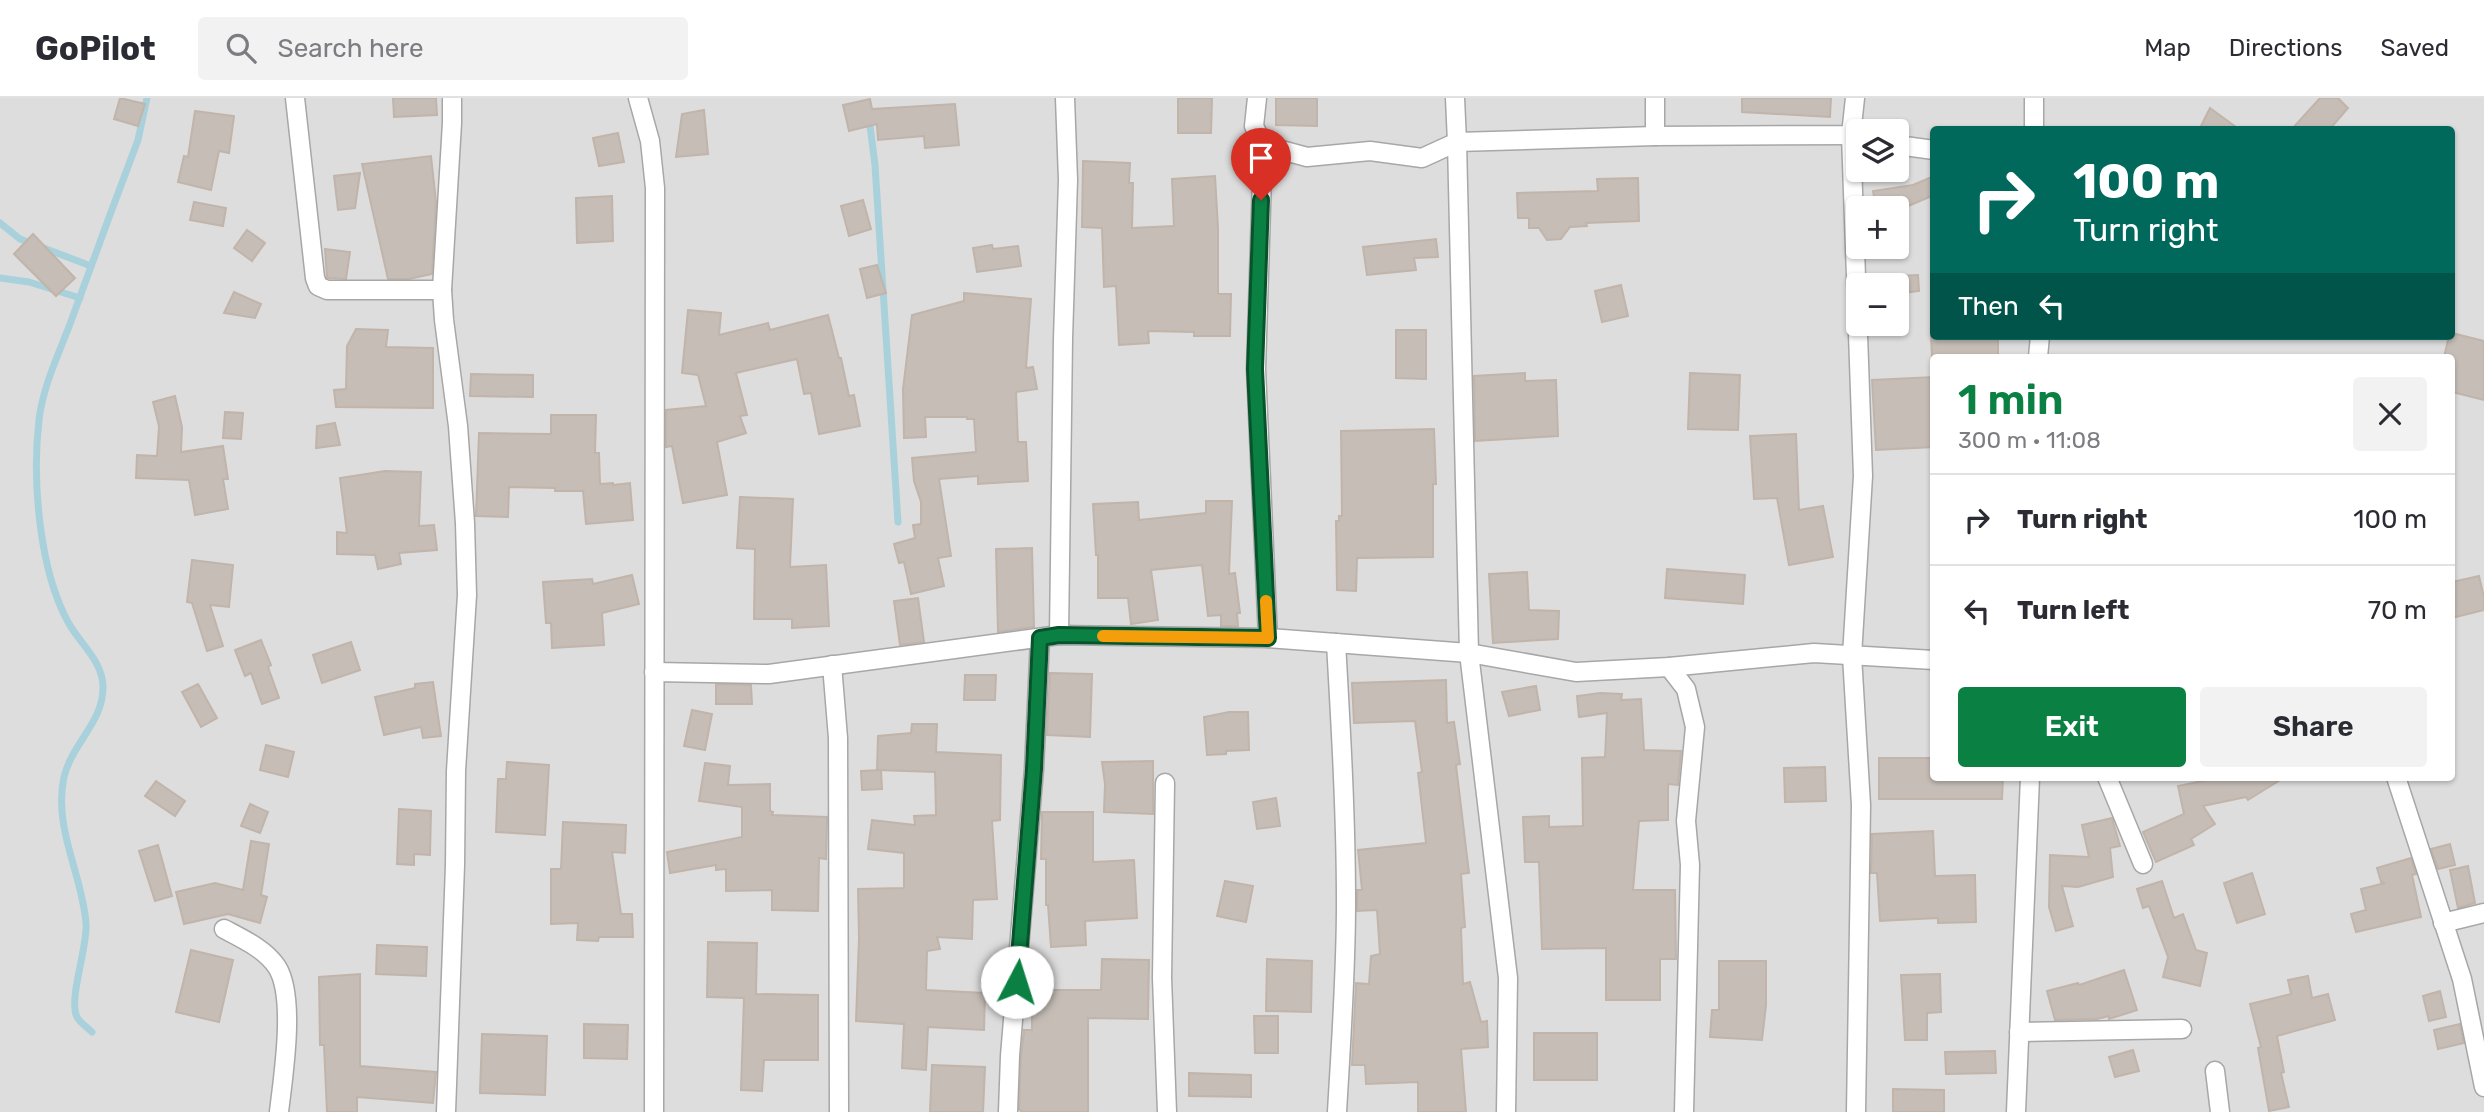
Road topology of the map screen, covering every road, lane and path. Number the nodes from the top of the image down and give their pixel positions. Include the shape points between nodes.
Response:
1 (295, 98) edge
2 (452, 98) edge
3 (638, 98) edge
4 (1065, 98) edge
5 (1257, 98) edge
6 (1455, 98) edge
7 (1655, 98) edge
8 (1855, 98) edge
9 (2034, 98) edge
10 (1855, 119) edge
11 (2034, 126) edge
12 (1655, 136) junction
13 (1846, 136) edge
14 (1457, 142) junction
15 (1263, 145) junction
16 (1909, 147) edge
17 (1930, 149) edge
18 (1856, 182) edge
19 (442, 290) junction
20 (1059, 635) junction
21 (1040, 638) junction
22 (1268, 638) junction
23 (1336, 643) junction
24 (1469, 653) junction
25 (1852, 656) junction
26 (1930, 660) edge
27 (832, 665) junction
28 (1669, 667) junction
29 (654, 672) junction
30 (2030, 781) edge
31 (2109, 781) edge
32 (2397, 781) edge
33 (1165, 783) dead end
34 (2143, 863) dead end
35 (2484, 913) edge
36 (2443, 923) junction
37 (224, 929) dead end
38 (2182, 1029) dead end
39 (2019, 1032) junction
40 (2215, 1071) dead end
41 (2484, 1087) edge
42 (279, 1112) edge
43 (446, 1112) edge
44 (654, 1112) edge
45 (839, 1112) edge
46 (1008, 1112) edge
47 (1167, 1112) edge
48 (1337, 1112) edge
49 (1506, 1112) edge
50 (1684, 1112) edge
51 (1856, 1112) edge
52 (2016, 1112) edge
53 (2220, 1112) edge

1 - 19 street via 318,286 327,290
2 - 19 street
3 - 29 street via 650,141 655,188
4 - 20 street via 1068,180
5 - 15 street via 1254,126
6 - 14 street
7 - 12 street
8 - 10 street
9 - 11 street
12 - 13 street
12 - 14 street
14 - 15 street via 1422,158 1370,151 1307,157
14 - 24 street
15 - 22 street via 1255,369
16 - 17 street
18 - 25 street via 1863,476
19 - 43 street via 466,523 467,595 456,771
20 - 21 street
20 - 22 street
21 - 27 street
21 - 46 street
22 - 23 street
23 - 24 street
23 - 48 street via 1346,904
24 - 28 street via 1576,671
24 - 49 street via 1508,978
25 - 26 street
25 - 28 street via 1814,653
25 - 51 street via 1861,804
27 - 29 street via 755,674
27 - 45 street via 838,738
28 - 50 street via 1686,689 1695,727 1686,821 1690,865
29 - 44 street
30 - 39 street
31 - 34 street
32 - 36 street
33 - 47 street via 1162,978
35 - 36 street
36 - 41 street via 2462,979
37 - 42 street via 258,948 278,968 287,998
38 - 39 street
39 - 52 street
40 - 53 street

